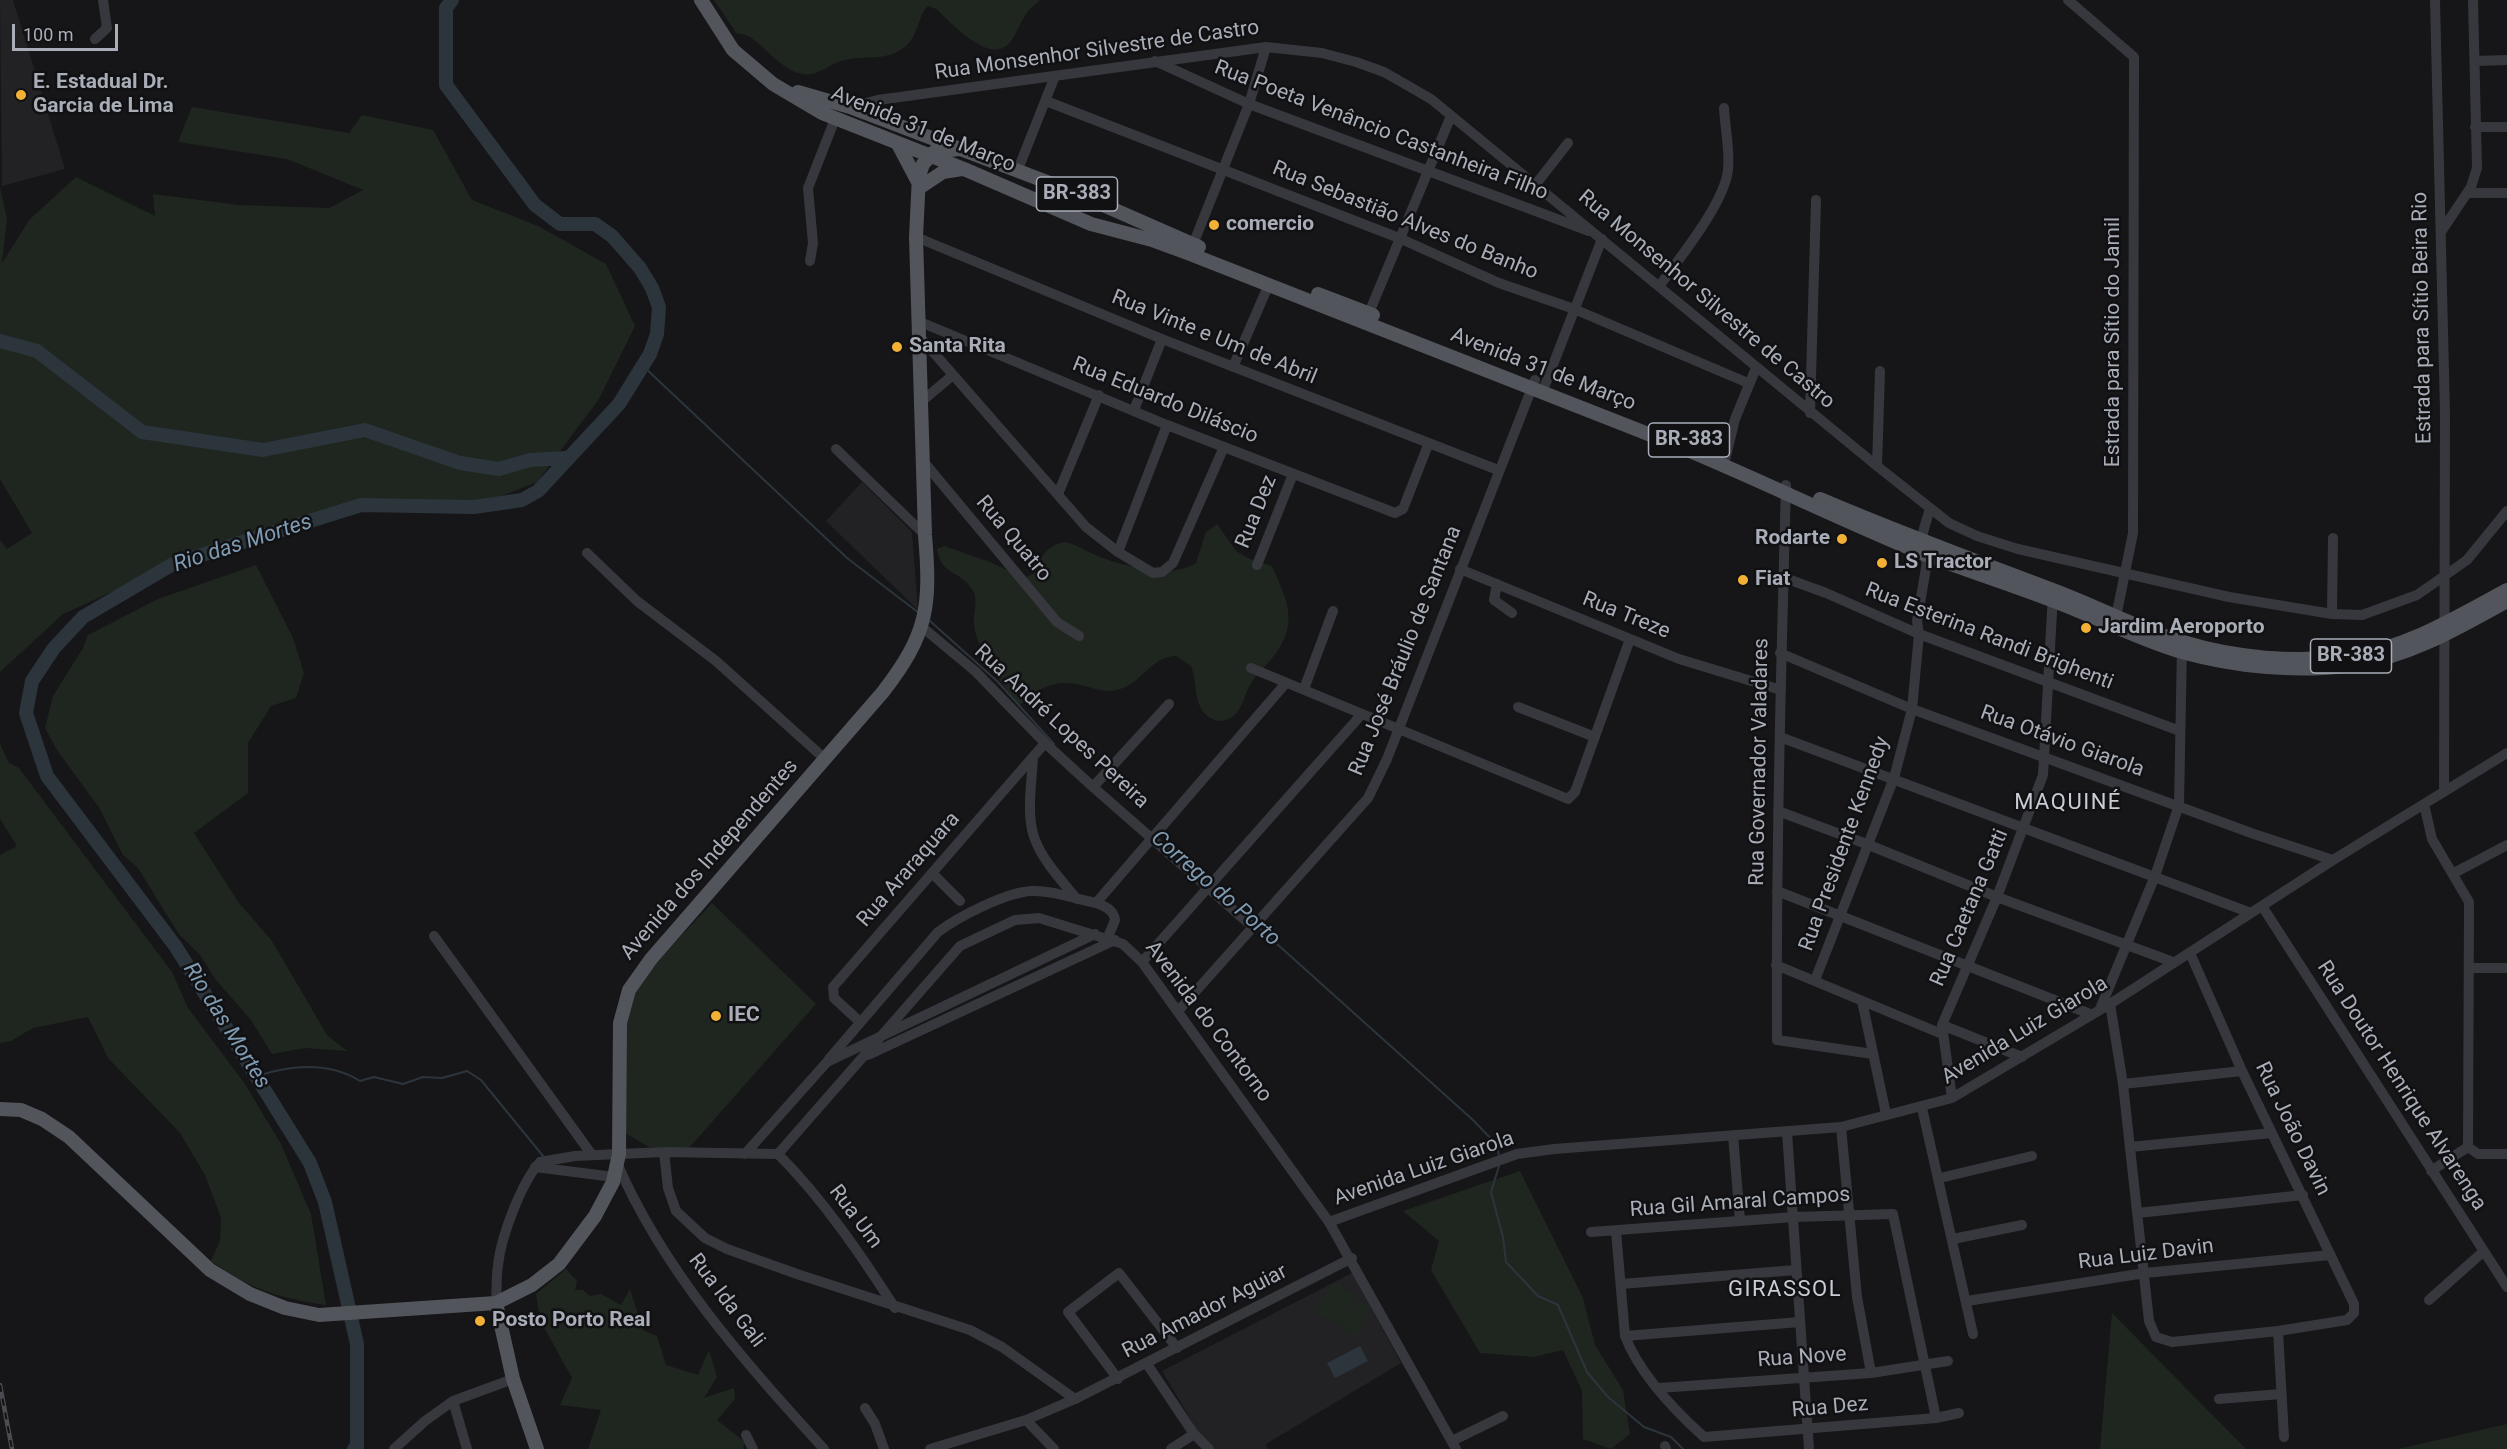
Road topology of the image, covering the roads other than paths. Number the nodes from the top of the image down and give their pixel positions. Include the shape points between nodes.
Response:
1 (103, 0) edge
2 (700, 0) edge
3 (2068, 0) edge
4 (2435, 0) edge
5 (2473, 0) edge
6 (94, 39) dead end
7 (1266, 47) junction
8 (1155, 60) junction
9 (2475, 60) junction
10 (2507, 60) edge
11 (1055, 76) junction
12 (773, 84) junction
13 (1046, 101) junction
14 (1249, 104) junction
15 (850, 107) junction
16 (1724, 108) dead end
17 (1451, 116) junction
18 (838, 120) junction
19 (896, 125) junction
20 (2475, 127) junction
21 (2507, 127) edge
22 (894, 143) junction
23 (1568, 143) dead end
24 (959, 149) junction
25 (929, 156) junction
26 (964, 169) junction
27 (1224, 169) junction
28 (1017, 172) junction
29 (1427, 172) junction
30 (1536, 184) junction
31 (919, 186) junction
32 (1076, 193) junction
33 (2468, 193) junction
34 (2507, 193) edge
35 (1816, 200) dead end
36 (1074, 218) junction
37 (2441, 232) junction
38 (1599, 236) junction
39 (916, 237) junction
40 (1399, 238) junction
41 (1191, 249) junction
42 (810, 261) dead end
43 (1269, 284) junction
44 (1660, 285) junction
45 (1574, 309) junction
46 (1366, 318) junction
47 (918, 321) junction
48 (920, 337) junction
49 (1162, 339) junction
50 (1233, 367) junction
51 (1756, 368) junction
52 (1880, 371) dead end
53 (953, 375) junction
54 (1748, 383) junction
55 (1538, 386) junction
56 (1099, 395) junction
57 (921, 402) junction
58 (1134, 410) junction
59 (1810, 413) junction
60 (1167, 424) junction
61 (1428, 445) junction
62 (1224, 447) junction
63 (836, 449) dead end
64 (1725, 460) junction
65 (923, 461) junction
66 (1877, 466) junction
67 (1498, 470) junction
68 (1293, 474) junction
69 (1786, 489) junction
70 (1058, 494) junction
71 (1930, 509) junction
72 (2507, 511) edge
73 (925, 535) junction
74 (2334, 538) dead end
75 (1921, 547) junction
76 (1118, 552) junction
77 (587, 553) dead end
78 (1257, 565) dead end
79 (1460, 569) junction
80 (2126, 575) junction
81 (2445, 577) junction
82 (1785, 578) junction
83 (1497, 584) junction
84 (2507, 590) edge
85 (2053, 595) junction
86 (2507, 601) edge
87 (1333, 611) dead end
88 (1512, 612) dead end
89 (2332, 614) junction
90 (2116, 621) junction
91 (922, 627) junction
92 (2446, 629) junction
93 (1919, 634) junction
94 (1079, 636) dead end
95 (1630, 639) junction
96 (2182, 647) junction
97 (1780, 653) junction
98 (1251, 668) dead end
99 (2046, 682) junction
100 (1286, 683) junction
101 (1304, 689) junction
102 (1781, 690) junction
103 (1169, 704) dead end
104 (1518, 707) dead end
105 (1912, 709) junction
106 (1360, 715) junction
107 (1398, 729) junction
108 (2180, 731) junction
109 (1595, 737) junction
110 (1780, 737) junction
111 (1045, 743) junction
112 (2507, 753) edge
113 (2043, 756) junction
114 (1033, 757) junction
115 (825, 759) junction
116 (1894, 778) junction
117 (1095, 785) junction
118 (2444, 792) junction
119 (2424, 804) junction
120 (2179, 805) junction
121 (1778, 811) junction
122 (2025, 827) junction
123 (1154, 836) junction
124 (1869, 845) junction
125 (2507, 845) edge
126 (2333, 860) junction
127 (2454, 873) junction
128 (933, 874) junction
129 (2155, 876) junction
130 (1210, 886) junction
131 (1777, 891) junction
132 (1997, 897) junction
133 (1077, 899) junction
134 (960, 901) junction
135 (1096, 903) junction
136 (2262, 906) junction
137 (971, 913) junction
138 (2251, 913) junction
139 (1839, 917) junction
140 (957, 919) junction
141 (1256, 925) junction
142 (1095, 934) junction
143 (434, 936) dead end
144 (1111, 939) junction
145 (2127, 945) junction
146 (2190, 953) junction
147 (1142, 962) junction
148 (2173, 962) junction
149 (1776, 965) junction
150 (1966, 966) junction
151 (2469, 968) junction
152 (2507, 968) edge
153 (1815, 980) junction
154 (1862, 1001) junction
155 (2100, 1009) junction
156 (1179, 1010) junction
157 (860, 1022) junction
158 (1942, 1029) junction
159 (879, 1038) junction
160 (1873, 1054) junction
161 (2022, 1057) junction
162 (862, 1058) junction
163 (827, 1062) junction
164 (2242, 1071) junction
165 (2123, 1084) junction
166 (1952, 1098) junction
167 (1922, 1108) junction
168 (0, 1109) edge
169 (1886, 1114) junction
170 (1841, 1127) junction
171 (1787, 1132) junction
172 (2272, 1132) junction
173 (1733, 1135) junction
174 (2130, 1147) junction
175 (2468, 1147) junction
176 (664, 1152) junction
177 (746, 1154) junction
178 (778, 1154) junction
179 (2507, 1154) edge
180 (592, 1155) junction
181 (2032, 1156) dead end
182 (618, 1158) junction
183 (535, 1167) junction
184 (2432, 1171) junction
185 (614, 1177) junction
186 (1940, 1178) junction
187 (2302, 1195) junction
188 (2138, 1213) junction
189 (1848, 1215) junction
190 (1794, 1217) junction
191 (1740, 1221) junction
192 (1329, 1222) junction
193 (2022, 1225) dead end
194 (1616, 1231) junction
195 (1591, 1232) dead end
196 (1953, 1239) junction
197 (2484, 1251) junction
198 (2330, 1255) junction
199 (1352, 1258) junction
200 (1796, 1270) junction
201 (2145, 1273) junction
202 (1621, 1284) junction
203 (2507, 1287) edge
204 (2429, 1300) dead end
205 (1967, 1301) junction
206 (496, 1303) junction
207 (895, 1308) junction
208 (1800, 1322) junction
209 (2278, 1331) junction
210 (1973, 1334) dead end
211 (1625, 1336) junction
212 (1177, 1348) junction
213 (1948, 1361) dead end
214 (1147, 1364) junction
215 (1925, 1365) junction
216 (1871, 1373) junction
217 (1118, 1378) junction
218 (1802, 1378) junction
219 (513, 1379) junction
220 (1659, 1389) junction
221 (2281, 1394) junction
222 (1075, 1399) junction
223 (2219, 1399) dead end
224 (453, 1401) junction
225 (866, 1408) dead end
226 (1959, 1413) dead end
227 (1503, 1416) dead end
228 (1936, 1418) junction
229 (1026, 1419) junction
230 (1807, 1430) junction
231 (1194, 1434) junction
232 (746, 1435) dead end
233 (2284, 1437) dead end
234 (1454, 1445) edge
235 (394, 1449) edge
236 (467, 1449) edge
237 (537, 1449) edge
238 (753, 1449) edge
239 (824, 1449) edge
240 (884, 1449) edge
241 (930, 1449) edge
242 (1054, 1449) edge
243 (1171, 1449) edge
244 (1209, 1449) edge
245 (1809, 1449) edge

1 - 6 street via 107,28
2 - 12 main road, Avenida 31 de Março / BR-383 via 733,51
3 - 80 street, Estrada para Sítio do Jamil via 2134,57 2133,534
4 - 37 street, Estrada para Sítio Beira Rio
5 - 9 street
7 - 8 street, Rua Monsenhor Silvestre de Castro
7 - 14 street
7 - 17 street, Rua Monsenhor Silvestre de Castro via 1322,53 1384,72 1431,99
8 - 11 street, Rua Monsenhor Silvestre de Castro
8 - 14 street, Rua Poeta Venâncio Castanheira Filho
9 - 10 street
9 - 20 street
11 - 13 street
11 - 15 street, Rua Monsenhor Silvestre de Castro
12 - 15 main road, Avenida 31 de Março / BR-383
12 - 18 main road, Avenida 31 de Março / BR-383
13 - 27 street, Rua Sebastião Alves do Banho
13 - 28 street
14 - 27 street
14 - 29 street, Rua Poeta Venâncio Castanheira Filho
15 - 18 main road
15 - 19 main road, Avenida 31 de Março / BR-383
16 - 44 street via 1728,170 1722,190
17 - 29 street
17 - 30 street, Rua Monsenhor Silvestre de Castro
18 - 22 main road, Avenida 31 de Março / BR-383
18 - 42 street via 808,188 813,243
19 - 22 main road
19 - 24 main road, Avenida 31 de Março / BR-383
20 - 21 street
20 - 33 street via 2477,168
22 - 25 main road, Avenida 31 de Março / BR-383
22 - 31 main road
23 - 30 street
24 - 25 main road via 944,149
24 - 28 main road, Avenida 31 de Março / BR-383
25 - 26 main road, Avenida 31 de Março / BR-383
25 - 31 main road via 921,170
26 - 31 main road via 943,172
26 - 36 main road, Avenida 31 de Março / BR-383
27 - 40 street, Rua Sebastião Alves do Banho
27 - 41 street
28 - 32 main road, Avenida 31 de Março / BR-383
29 - 38 street, Rua Poeta Venâncio Castanheira Filho
29 - 40 street
30 - 38 street, Rua Monsenhor Silvestre de Castro
31 - 39 main road, Avenida dos Independentes
32 - 36 main road via 1084,208 1082,215
32 - 41 main road, Avenida 31 de Março / BR-383
33 - 34 street
33 - 37 street
35 - 59 street
36 - 41 main road, Avenida 31 de Março / BR-383
37 - 81 street, Estrada para Sítio Beira Rio
38 - 44 street, Rua Monsenhor Silvestre de Castro
38 - 45 street, Rua José Bráulio de Santana
39 - 47 main road, Avenida dos Independentes
39 - 49 street, Rua Vinte e Um de Abril
40 - 45 street, Rua Sebastião Alves do Banho via 1499,283
40 - 46 street
41 - 43 main road, Avenida 31 de Março / BR-383
41 - 46 main road, Avenida 31 de Março / BR-383
43 - 46 main road, Avenida 31 de Março / BR-383
43 - 50 street
44 - 51 street, Rua Monsenhor Silvestre de Castro
45 - 54 street, Rua Sebastião Alves do Banho
45 - 55 street, Rua José Bráulio de Santana
46 - 55 main road, Avenida 31 de Março / BR-383
47 - 48 main road, Avenida dos Independentes
47 - 56 street, Rua Eduardo Diláscio
48 - 53 street
48 - 57 main road, Avenida dos Independentes
49 - 50 street, Rua Vinte e Um de Abril
49 - 58 street
50 - 61 street, Rua Vinte e Um de Abril
51 - 54 street
51 - 59 street, Rua Monsenhor Silvestre de Castro
52 - 66 street
53 - 57 street
53 - 70 street
54 - 64 street
55 - 64 main road, Avenida 31 de Março / BR-383
55 - 67 street, Rua José Bráulio de Santana
56 - 58 street, Rua Eduardo Diláscio
56 - 70 street
57 - 65 main road, Avenida dos Independentes
58 - 60 street, Rua Eduardo Diláscio
59 - 66 street, Rua Monsenhor Silvestre de Castro
60 - 62 street, Rua Eduardo Diláscio
60 - 76 street
61 - 67 street, Rua Vinte e Um de Abril
61 - 68 street, Rua Eduardo Diláscio via 1399,512
62 - 68 street, Rua Eduardo Diláscio
62 - 76 street via 1173,563 1153,573
63 - 73 street
64 - 69 main road, Avenida 31 de Março / BR-383
65 - 73 main road, Avenida dos Independentes
65 - 94 street, Rua Quatro via 1057,622
66 - 71 street, Rua Monsenhor Silvestre de Castro
67 - 79 street, Rua José Bráulio de Santana
68 - 78 street, Rua Dez
69 - 75 main road, Avenida 31 de Março / BR-383
69 - 82 street, Rua Governador Valadares
70 - 76 street via 1086,527
71 - 75 street, Rua Presidente Kennedy
71 - 80 street, Rua Monsenhor Silvestre de Castro via 1977,536
72 - 81 street, Rua Monsenhor Silvestre de Castro via 2467,560
73 - 91 main road, Avenida dos Independentes via 928,590
74 - 89 street
75 - 85 main road, Avenida 31 de Março / BR-383
75 - 93 street, Rua Presidente Kennedy via 1927,562 1917,621
77 - 115 street via 637,601 716,661
79 - 83 street, Rua Treze
79 - 107 street, Rua José Bráulio de Santana
80 - 89 street, Rua Monsenhor Silvestre de Castro
80 - 90 street, Estrada para Sítio do Jamil
81 - 89 street, Rua Monsenhor Silvestre de Castro via 2417,595 2362,615
81 - 92 street, Estrada para Sítio Beira Rio
82 - 93 street, Rua Esterina Randi Brighenti
82 - 97 street, Rua Governador Valadares
83 - 88 street via 1494,600
83 - 95 street, Rua Treze
84 - 92 main road, Avenida 31 de Março / BR-383
85 - 90 main road, Avenida 31 de Março / BR-383
85 - 99 street, Rua Caetana Gatti
86 - 92 main road, Avenida 31 de Março / BR-383
87 - 101 street
90 - 96 main road, Avenida 31 de Março / BR-383
91 - 111 street, Rua André Lopes Pereira via 975,671
91 - 115 main road, Avenida dos Independentes via 895,677
92 - 96 main road, Avenida 31 de Março / BR-383 via 2352,660 2239,659
92 - 118 street, Estrada para Sítio Beira Rio
93 - 99 street, Rua Esterina Randi Brighenti
93 - 105 street, Rua Presidente Kennedy
95 - 102 street, Rua Treze via 1679,659
95 - 109 street
96 - 108 street
97 - 102 street, Rua Governador Valadares
97 - 105 street, Rua Otávio Giarola
98 - 100 street
99 - 108 street, Rua Esterina Randi Brighenti
99 - 113 street, Rua Caetana Gatti
100 - 101 street
100 - 123 street
101 - 106 street
102 - 110 street, Rua Governador Valadares
103 - 117 street
104 - 109 street
105 - 113 street, Rua Otávio Giarola
105 - 116 street, Rua Presidente Kennedy
106 - 107 street
106 - 130 street
107 - 109 street via 1568,799 1575,792
107 - 141 street, Rua José Bráulio de Santana via 1368,798
108 - 120 street
110 - 116 street
110 - 121 street, Rua Governador Valadares
111 - 114 street, Rua Araraquara
111 - 117 street, Rua André Lopes Pereira
112 - 118 street, Avenida Luiz Giarola
113 - 120 street, Rua Otávio Giarola
113 - 122 street, Rua Caetana Gatti via 2043,775
114 - 128 street, Rua Araraquara
114 - 133 street via 1034,836 1052,868
115 - 182 main road, Avenida dos Independentes via 651,959 629,990 620,1023
116 - 122 street
116 - 124 street, Rua Presidente Kennedy
117 - 123 street, Rua André Lopes Pereira
118 - 119 street, Avenida Luiz Giarola
119 - 126 street, Avenida Luiz Giarola
119 - 127 street via 2432,839
120 - 126 street, Rua Otávio Giarola
120 - 129 street
121 - 124 street
121 - 131 street, Rua Governador Valadares
122 - 129 street
122 - 132 street, Rua Caetana Gatti
123 - 130 street, Rua André Lopes Pereira
123 - 135 street
124 - 132 street
124 - 139 street, Rua Presidente Kennedy
125 - 127 street
126 - 136 street, Avenida Luiz Giarola
127 - 151 street via 2469,902
128 - 134 street
128 - 157 street, Rua Araraquara via 833,987 834,998
129 - 138 street
129 - 145 street
130 - 141 street, Rua André Lopes Pereira
130 - 147 street
131 - 139 street
131 - 149 street, Rua Governador Valadares
132 - 145 street
132 - 150 street, Rua Caetana Gatti
133 - 135 street
133 - 137 street via 1026,891
134 - 137 street
134 - 140 street
135 - 144 street via 1112,911 1115,917
136 - 138 street, Avenida Luiz Giarola
136 - 184 street, Rua Doutor Henrique Alvarenga
137 - 140 street
138 - 146 street, Avenida Luiz Giarola
139 - 150 street
139 - 153 street, Rua Presidente Kennedy
140 - 157 street via 938,932
141 - 156 street, Rua José Bráulio de Santana
142 - 144 street, Avenida do Contorno
142 - 159 street
142 - 159 street, Avenida do Contorno via 1027,917 974,938 948,957
143 - 180 street
144 - 147 street, Avenida do Contorno via 1123,944
144 - 162 street
145 - 148 street
145 - 155 street
146 - 148 street, Avenida Luiz Giarola
146 - 164 street, Rua João Davin
147 - 156 street, Avenida do Contorno
148 - 155 street, Avenida Luiz Giarola
149 - 153 street
149 - 160 street, Rua Governador Valadares via 1777,1040
150 - 155 street
150 - 158 street, Rua Caetana Gatti
151 - 152 street
151 - 175 street
153 - 154 street
154 - 158 street
154 - 160 street
155 - 161 street, Avenida Luiz Giarola
155 - 165 street
156 - 192 street, Avenida do Contorno
157 - 163 street
158 - 161 street
158 - 166 street
159 - 162 street
159 - 163 street
160 - 169 street
161 - 166 street, Avenida Luiz Giarola
162 - 178 street
163 - 177 street
164 - 165 street
164 - 172 street, Rua João Davin
165 - 174 street
166 - 167 street, Avenida Luiz Giarola
167 - 169 street, Avenida Luiz Giarola
167 - 186 street
168 - 206 main road via 21,1110 69,1137 176,1242 231,1284 285,1308 319,1315
169 - 170 street, Avenida Luiz Giarola
170 - 171 street, Avenida Luiz Giarola
170 - 189 street
171 - 173 street, Avenida Luiz Giarola
171 - 190 street
172 - 174 street
172 - 187 street, Rua João Davin
173 - 191 street
173 - 192 street, Avenida Luiz Giarola via 1517,1154
174 - 188 street
175 - 179 street via 2478,1154
175 - 184 street
176 - 177 street
176 - 182 street
176 - 207 street via 668,1188 676,1211 705,1238
177 - 178 street
178 - 207 street, Rua Um via 836,1223
180 - 182 street
180 - 183 street via 549,1159
181 - 186 street
182 - 185 main road, Avenida dos Independentes
182 - 239 street, Rua Ida Gali via 638,1210 657,1242 774,1394
183 - 185 street
183 - 206 street via 508,1226
184 - 197 street, Rua Doutor Henrique Alvarenga
185 - 206 main road, Avenida dos Independentes via 595,1216 559,1264 532,1285
186 - 196 street
187 - 188 street
187 - 198 street, Rua João Davin
188 - 201 street
189 - 190 street, Rua Gil Amaral Campos
189 - 215 street, Rua Gil Amaral Campos via 1893,1214
189 - 216 street
190 - 191 street, Rua Gil Amaral Campos
190 - 200 street
191 - 194 street, Rua Gil Amaral Campos
192 - 199 street, Avenida do Contorno
193 - 196 street
194 - 195 street, Rua Gil Amaral Campos
194 - 202 street
196 - 205 street
197 - 203 street, Rua Doutor Henrique Alvarenga
197 - 204 street
198 - 201 street, Rua Luiz Davin
198 - 209 street, Rua João Davin via 2354,1305 2354,1313 2347,1320
199 - 212 street, Rua Amador Aguiar
199 - 234 street, Avenida do Contorno
200 - 202 street
200 - 208 street
201 - 205 street, Rua Luiz Davin
201 - 209 street via 2150,1321 2156,1337 2172,1342
202 - 211 street
205 - 210 street
206 - 219 main road
207 - 222 street via 978,1334
208 - 211 street
208 - 218 street
209 - 221 street
211 - 220 street via 1631,1352
212 - 214 street, Rua Amador Aguiar
212 - 217 street via 1119,1273 1068,1312
213 - 215 street, Rua Nove
214 - 217 street, Rua Amador Aguiar
214 - 231 street
215 - 216 street, Rua Nove
215 - 228 street
216 - 218 street, Rua Nove
217 - 222 street, Rua Amador Aguiar
218 - 220 street, Rua Nove
218 - 230 street
219 - 224 street
219 - 237 main road
220 - 230 street, Rua Dez via 1674,1410 1704,1437
221 - 223 street
221 - 233 street
222 - 229 street, Rua Amador Aguiar
224 - 235 street
224 - 236 street
225 - 240 street
226 - 228 street, Rua Dez
227 - 234 street
228 - 230 street, Rua Dez
229 - 241 street, Rua Amador Aguiar
229 - 242 street
230 - 245 street
231 - 243 street
231 - 244 street
232 - 238 street

